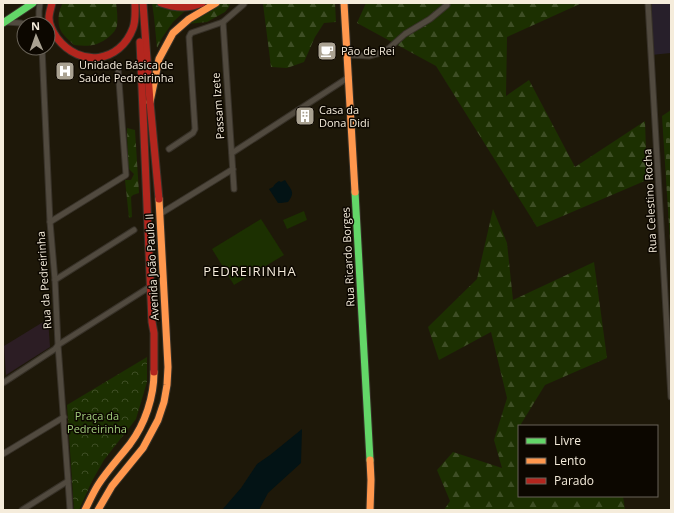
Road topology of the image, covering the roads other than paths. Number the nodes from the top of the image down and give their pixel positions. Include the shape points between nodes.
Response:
1 (33, 3) edge
2 (40, 3) edge
3 (52, 3) edge
4 (137, 3) edge
5 (143, 3) edge
6 (161, 3) edge
7 (202, 3) edge
8 (216, 3) edge
9 (344, 3) edge
10 (648, 3) edge
11 (244, 4) edge
12 (447, 5) dead end
13 (39, 16) edge
14 (223, 22) junction
15 (4, 23) edge
16 (16, 23) edge
17 (347, 55) junction
18 (42, 56) edge
19 (118, 68) dead end
20 (349, 77) junction
21 (150, 102) junction
22 (169, 149) dead end
23 (232, 152) junction
24 (233, 169) junction
25 (234, 189) dead end
26 (160, 214) junction
27 (50, 222) junction
28 (134, 230) dead end
29 (55, 280) junction
30 (151, 286) junction
31 (58, 345) junction
32 (3, 383) edge
33 (671, 398) edge
34 (64, 417) junction
35 (3, 454) edge
36 (68, 481) junction
37 (22, 510) edge
38 (70, 510) edge
39 (85, 510) edge
40 (98, 510) edge
41 (370, 510) edge

1 - 15 main road
2 - 13 street
3 - 4 main road via 49,18 58,40 68,50 89,58 98,58 107,56 125,43 134,28
4 - 30 main road, Avenida João Paulo II
5 - 21 main road, Avenida João Paulo II
6 - 7 main road via 184,8
8 - 21 main road via 189,19 173,33 159,59
9 - 17 main road, Rua Ricardo Borges
10 - 33 street, Rua Celestino Rocha
11 - 14 street
12 - 17 street via 380,53 369,56
14 - 22 street via 191,33 189,36 195,130
14 - 23 street, Passam Izete
15 - 16 street
17 - 20 main road, Rua Ricardo Borges
18 - 27 street, Rua da Pedreirinha
19 - 27 street via 126,175
20 - 23 street
20 - 41 main road, Rua Ricardo Borges via 371,480
21 - 26 main road, Avenida João Paulo II
23 - 24 street, Passam Izete
24 - 25 street, Passam Izete
24 - 26 street
26 - 40 main road, Avenida João Paulo II via 168,367 164,402 158,420 143,448 112,486
27 - 29 street, Rua da Pedreirinha
28 - 29 street
29 - 31 street, Rua da Pedreirinha
30 - 31 street
30 - 39 main road, Avenida João Paulo II via 154,381 149,405 142,424 98,485
31 - 32 street
31 - 34 street, Rua da Pedreirinha
34 - 35 street
34 - 36 street, Rua da Pedreirinha
36 - 37 street
36 - 38 street, Rua da Pedreirinha

